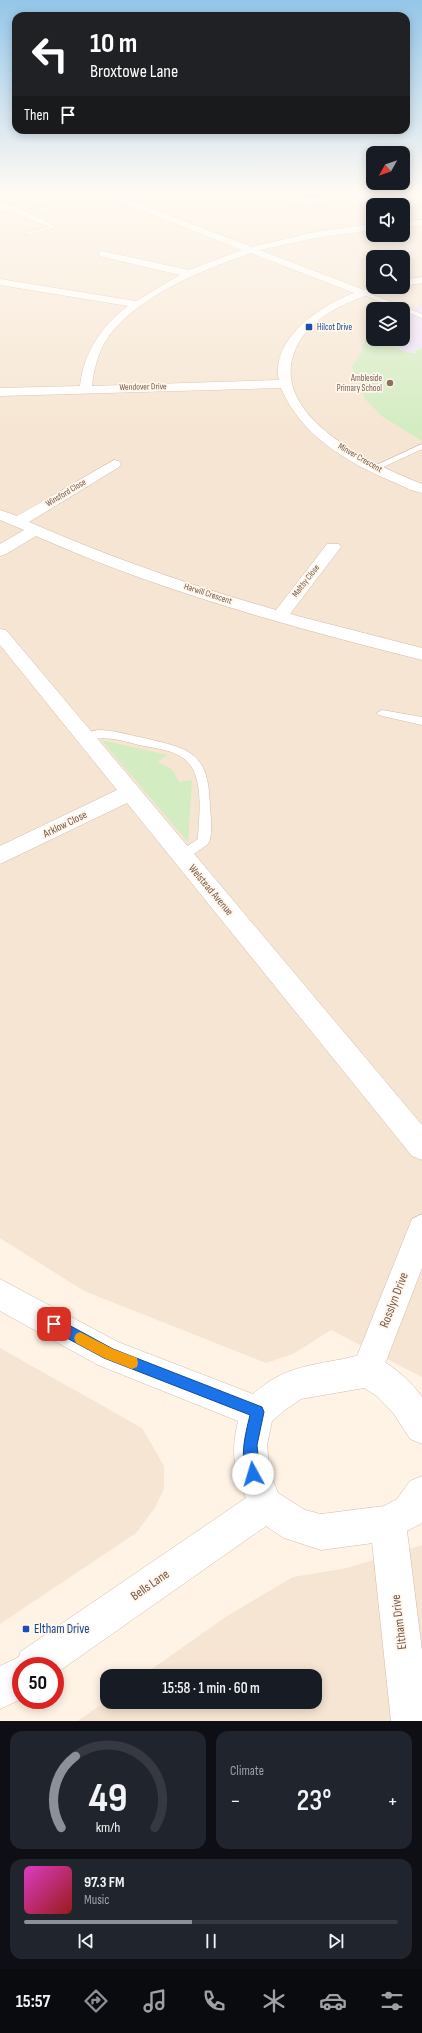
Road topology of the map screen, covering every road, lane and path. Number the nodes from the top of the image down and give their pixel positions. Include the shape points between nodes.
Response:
1 (179, 271) edge
2 (191, 271) edge
3 (306, 271) edge
4 (187, 273) junction
5 (422, 280) edge
6 (0, 282) edge
7 (410, 282) edge
8 (366, 292) edge
9 (363, 293) junction
10 (136, 304) junction
11 (422, 316) edge
12 (285, 384) junction
13 (86, 389) junction
14 (0, 392) edge
15 (422, 446) edge
16 (114, 464) dead end
17 (374, 468) junction
18 (422, 489) edge
19 (0, 515) edge
20 (18, 522) junction
21 (35, 530) junction
22 (333, 546) dead end
23 (0, 551) edge
24 (280, 616) junction
25 (0, 634) edge
26 (422, 654) edge
27 (382, 713) dead end
28 (422, 721) edge
29 (85, 737) junction
30 (131, 792) junction
31 (182, 855) junction
32 (0, 856) edge
33 (422, 1146) edge
34 (422, 1229) edge
35 (0, 1294) edge
36 (367, 1372) junction
37 (257, 1412) junction
38 (422, 1427) edge
39 (422, 1493) edge
40 (266, 1505) junction
41 (388, 1523) junction
42 (47, 1657) edge
43 (12, 1681) edge
44 (0, 1690) edge
45 (412, 1721) edge

1 - 4 street
2 - 4 street
3 - 9 street
4 - 10 street
5 - 7 street
6 - 10 street
8 - 9 street
9 - 11 lane
9 - 12 street via 332,307 300,331 292,343 286,362
10 - 13 street via 118,320 96,349 88,369
12 - 13 street, Wendover Drive
12 - 17 street, Minver Crescent via 296,404 313,425 342,450
13 - 14 street, Wendover Drive
15 - 17 lane
16 - 20 street, Winsford Close
17 - 18 street, Minver Crescent
19 - 20 street, Harwill Crescent
20 - 21 street, Harwill Crescent
21 - 23 street
21 - 24 street, Harwill Crescent via 166,581
22 - 24 street, Maltby Close
24 - 26 street, Harwill Crescent
25 - 29 street, Welstead Avenue
27 - 28 lane
29 - 30 street, Welstead Avenue
29 - 31 lane via 96,733 121,736 174,749 192,758 202,776 204,841
30 - 31 street, Welstead Avenue
30 - 32 street, Arklow Close
31 - 33 street, Welstead Avenue
34 - 36 street, Rosslyn Drive
35 - 37 street via 109,1354
36 - 37 street via 296,1384 273,1398
36 - 38 street via 389,1384 406,1402
37 - 40 street via 250,1445 253,1474
39 - 41 street via 409,1511
40 - 41 street via 297,1525 320,1532
40 - 42 street, Bells Lane
41 - 45 street, Eltham Drive
43 - 44 street

